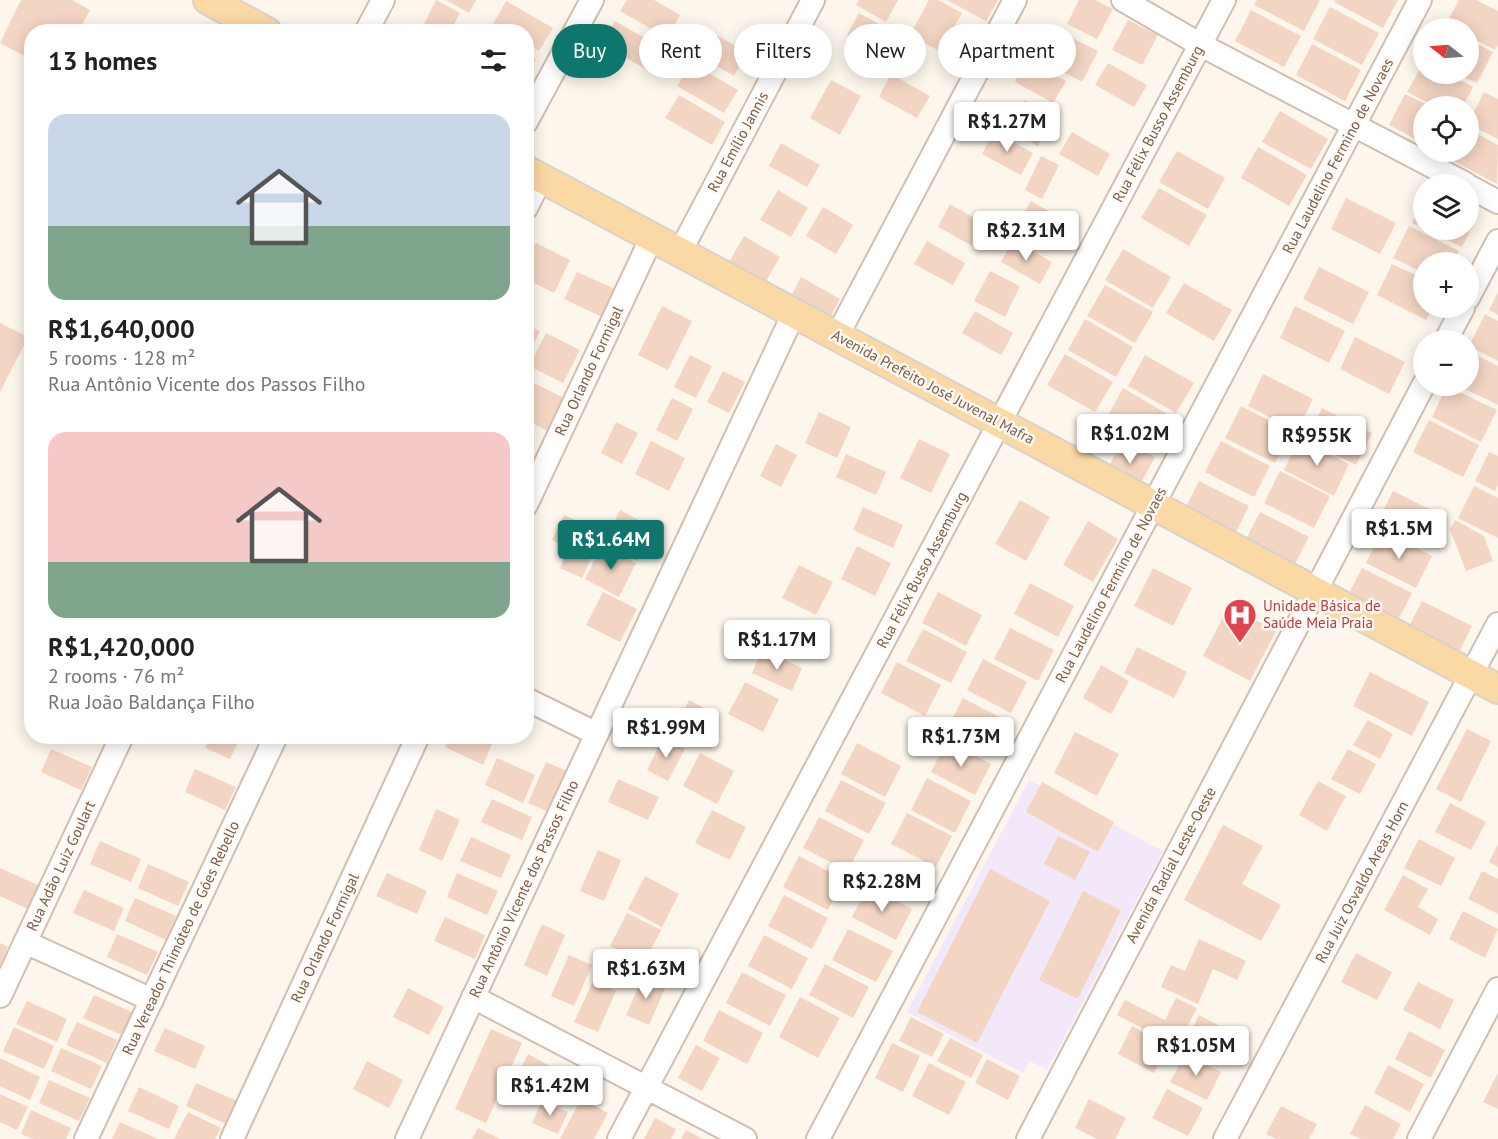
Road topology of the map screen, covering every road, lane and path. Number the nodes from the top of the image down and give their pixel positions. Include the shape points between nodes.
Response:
1 (208, 0) edge
2 (383, 0) edge
3 (592, 0) edge
4 (813, 0) edge
5 (1015, 0) edge
6 (1123, 0) edge
7 (1224, 0) edge
8 (1420, 0) edge
9 (252, 24) edge
10 (370, 24) edge
11 (1201, 45) junction
12 (534, 107) edge
13 (1354, 125) junction
14 (534, 174) edge
15 (1446, 174) edge
16 (1479, 192) edge
17 (1498, 202) edge
18 (652, 237) junction
19 (1498, 242) edge
20 (680, 252) junction
21 (1479, 277) edge
22 (794, 313) junction
23 (837, 336) junction
24 (1418, 396) edge
25 (1000, 423) junction
26 (534, 488) edge
27 (1153, 505) junction
28 (1315, 591) junction
29 (1498, 624) edge
30 (1471, 675) junction
31 (1498, 689) edge
32 (534, 703) edge
33 (597, 734) junction
34 (118, 744) edge
35 (272, 744) edge
36 (414, 744) edge
37 (25, 942) junction
38 (1498, 988) edge
39 (0, 996) edge
40 (473, 997) junction
41 (152, 1000) junction
42 (646, 1088) junction
43 (86, 1139) edge
44 (232, 1139) edge
45 (407, 1139) edge
46 (619, 1139) edge
47 (745, 1139) edge
48 (818, 1139) edge
49 (1028, 1139) edge
50 (1225, 1139) edge
51 (1419, 1139) edge

1 - 9 main road
2 - 10 street
3 - 12 street
4 - 20 street, Rua Emílio Jannis
5 - 23 street
6 - 11 street
7 - 11 street, Rua Félix Busso Assemburg
8 - 13 street, Rua Laudelino Fermino de Novaes
11 - 13 street
11 - 25 street, Rua Félix Busso Assemburg
13 - 15 street
13 - 27 street, Rua Laudelino Fermino de Novaes
14 - 18 main road, Avenida Prefeito José Juvenal Mafra
16 - 17 street
18 - 20 main road, Avenida Prefeito José Juvenal Mafra
18 - 26 street, Rua Orlando Formigal
19 - 21 street
20 - 22 main road, Avenida Prefeito José Juvenal Mafra
22 - 23 main road, Avenida Prefeito José Juvenal Mafra
22 - 33 street, Rua Antônio Vicente dos Passos Filho
23 - 25 main road, Avenida Prefeito José Juvenal Mafra
24 - 28 street, Avenida Radial Leste-Oeste
25 - 27 main road, Avenida Prefeito José Juvenal Mafra
25 - 42 street, Rua Félix Busso Assemburg
27 - 28 main road, Avenida Prefeito José Juvenal Mafra
27 - 48 street, Rua Laudelino Fermino de Novaes
28 - 30 main road, Avenida Prefeito José Juvenal Mafra
28 - 49 street, Avenida Radial Leste-Oeste
29 - 30 street, Rua Juiz Osvaldo Areas Horn
30 - 31 main road, Avenida Prefeito José Juvenal Mafra
30 - 50 street, Rua Juiz Osvaldo Areas Horn
32 - 33 street
33 - 40 street, Rua Antônio Vicente dos Passos Filho
34 - 37 street, Rua Adão Luiz Goulart
35 - 41 street, Rua Vereador Thimóteo de Góes Rebello
36 - 44 street, Rua Orlando Formigal
37 - 39 street, Rua Adão Luiz Goulart
37 - 41 street
38 - 51 street
40 - 42 street
40 - 45 street, Rua Antônio Vicente dos Passos Filho
41 - 43 street, Rua Vereador Thimóteo de Góes Rebello
42 - 46 street, Rua Félix Busso Assemburg
42 - 47 street

